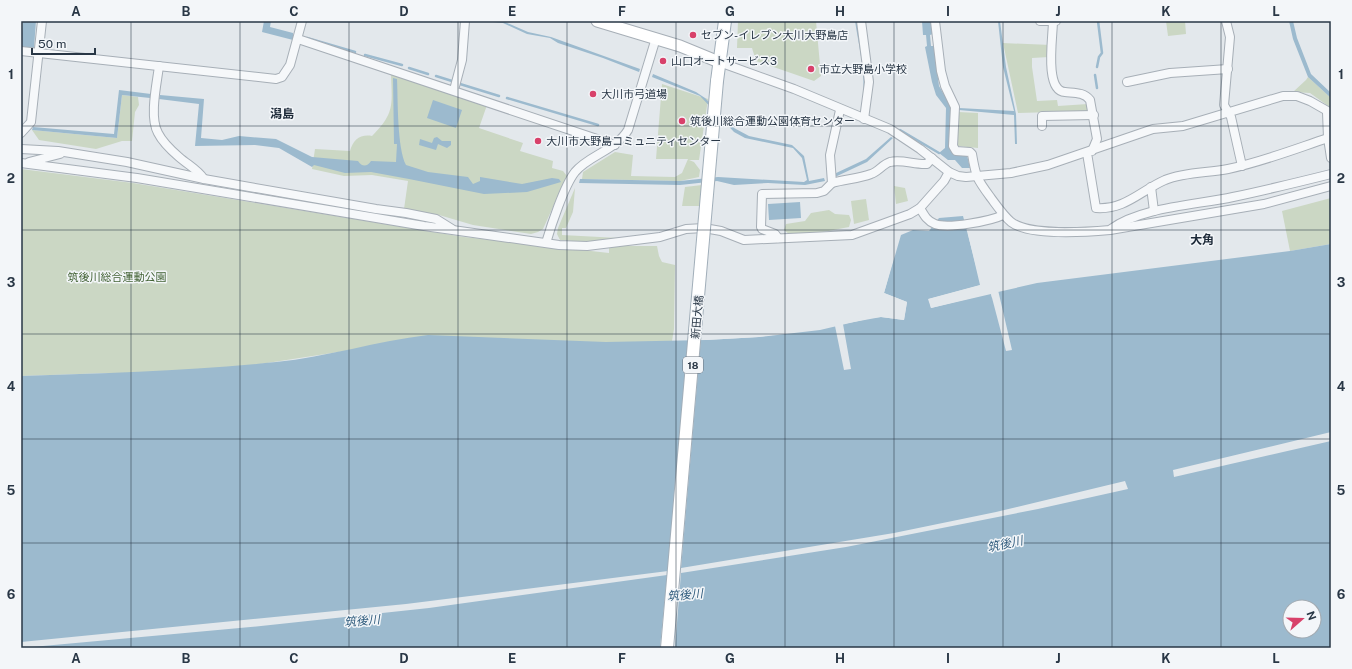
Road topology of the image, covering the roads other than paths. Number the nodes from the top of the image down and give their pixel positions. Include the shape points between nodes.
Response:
1 (42, 21) edge
2 (302, 21) edge
3 (465, 21) edge
4 (597, 21) edge
5 (725, 21) edge
6 (861, 21) edge
7 (935, 21) edge
8 (1040, 21) edge
9 (1054, 21) edge
10 (1226, 21) edge
11 (656, 38) junction
12 (298, 39) junction
13 (21, 51) edge
14 (39, 53) junction
15 (719, 62) junction
16 (159, 66) junction
17 (1228, 69) junction
18 (1126, 82) dead end
19 (454, 90) junction
20 (840, 110) junction
21 (1229, 112) junction
22 (1329, 113) edge
23 (1094, 115) junction
24 (864, 119) junction
25 (1042, 126) dead end
26 (21, 133) edge
27 (1328, 138) junction
28 (615, 145) junction
29 (21, 149) edge
30 (1089, 152) junction
31 (65, 153) junction
32 (932, 158) junction
33 (1331, 158) edge
34 (23, 163) edge
35 (1242, 166) junction
36 (949, 172) junction
37 (1331, 174) edge
38 (976, 178) junction
39 (204, 179) junction
40 (832, 183) junction
41 (1331, 186) edge
42 (1151, 187) junction
43 (920, 208) junction
44 (1154, 212) junction
45 (1003, 215) junction
46 (455, 230) junction
47 (1110, 230) junction
48 (778, 238) junction
49 (546, 243) junction
50 (667, 648) edge

1 - 14 street
2 - 12 street
3 - 19 street via 462,60
4 - 11 main road
5 - 15 main road, 18
6 - 24 street via 869,82
7 - 38 street via 941,71 955,107 953,146 956,151 972,154
8 - 9 street
9 - 23 street via 1051,58 1056,89 1060,92 1081,93 1087,96
10 - 17 street via 1230,37
11 - 15 main road
11 - 28 street via 628,130
12 - 16 street via 290,65 282,77
12 - 19 street
13 - 14 street
14 - 16 street
14 - 26 street via 31,122
15 - 20 street via 794,89
15 - 50 main road, 新田大橋 / 18, bridge
16 - 39 street via 154,100 158,134 179,157 199,171
17 - 18 street via 1170,73
17 - 21 street via 1224,105
19 - 28 street
20 - 24 street
20 - 40 street via 830,154
21 - 22 street via 1283,96 1297,96
21 - 30 street via 1183,126 1153,129
21 - 35 street
22 - 27 street
23 - 25 street via 1042,116
23 - 30 street via 1097,139
24 - 32 street via 890,129
27 - 33 street
27 - 35 street
28 - 49 street via 575,172
29 - 31 street
30 - 38 street via 1011,174
30 - 42 street via 1096,208 1110,209
31 - 34 street
31 - 39 street via 127,162
32 - 36 street
32 - 40 street via 927,164 889,162 874,173 855,180
34 - 46 street via 137,178
35 - 42 street via 1176,176
36 - 38 street
36 - 43 street
37 - 44 street
38 - 45 street
39 - 46 street via 436,219
40 - 48 street via 824,191 817,193 762,194 761,227
41 - 47 street via 1264,204
42 - 44 street
43 - 45 street via 924,216 940,225 984,222
43 - 48 street via 852,235
44 - 47 street via 1121,222
45 - 47 street via 1012,223 1026,229 1087,232
46 - 49 street
48 - 49 street via 744,240 721,231 704,228 660,237 587,246

